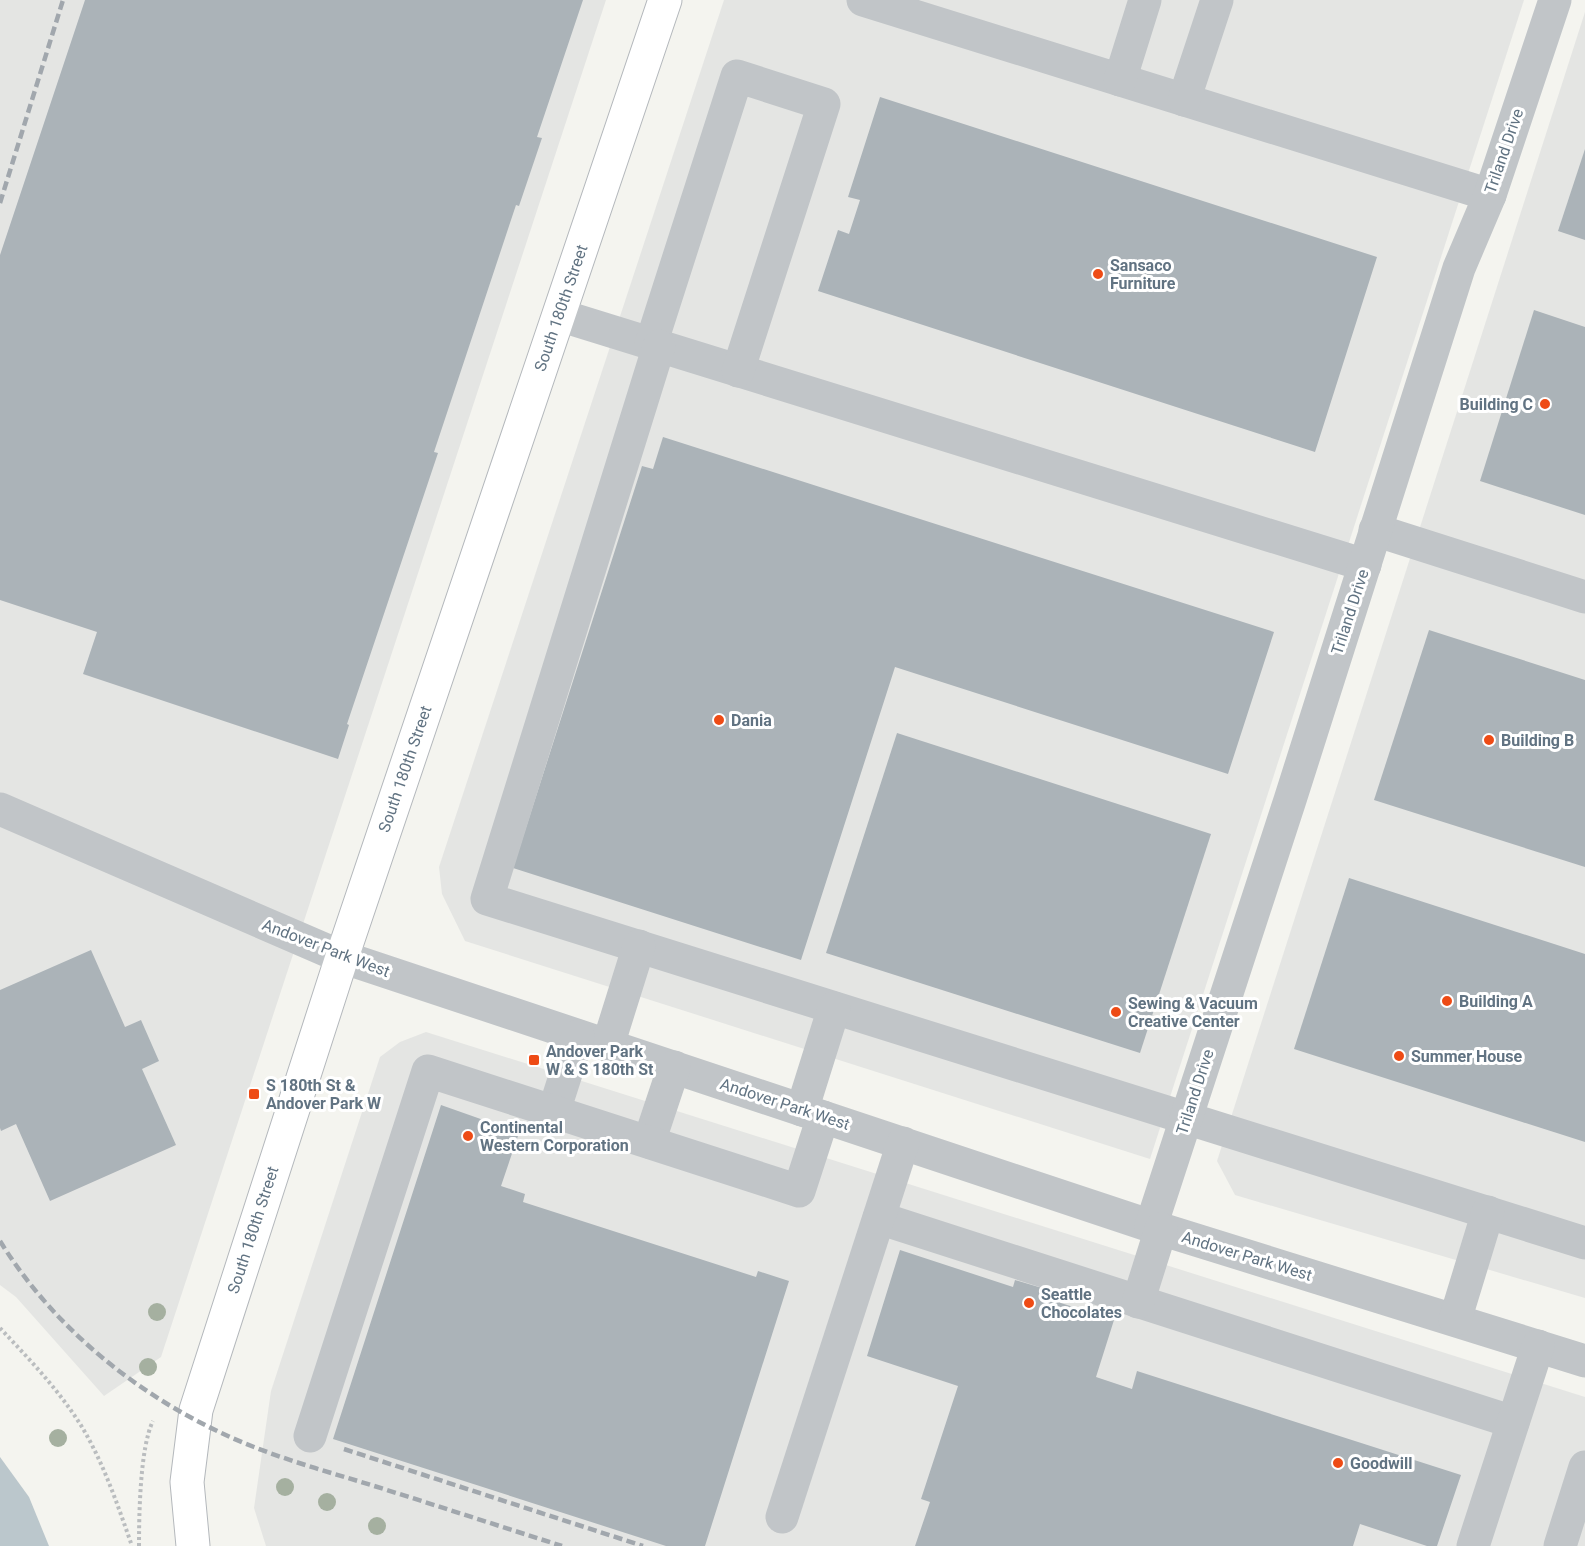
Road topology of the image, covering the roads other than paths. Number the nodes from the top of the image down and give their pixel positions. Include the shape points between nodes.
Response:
1 (665, 0) edge
2 (863, 0) edge
3 (1146, 0) edge
4 (1217, 0) edge
5 (1555, 0) edge
6 (1120, 80) junction
7 (1184, 99) junction
8 (1490, 195) junction
9 (559, 315) junction
10 (655, 345) junction
11 (738, 371) junction
12 (1375, 530) junction
13 (1365, 565) junction
14 (1585, 597) edge
15 (0, 809) edge
16 (639, 946) junction
17 (342, 957) junction
18 (834, 1008) junction
19 (593, 1040) junction
20 (674, 1067) junction
21 (554, 1111) junction
22 (813, 1113) junction
23 (1187, 1118) junction
24 (649, 1142) junction
25 (903, 1143) junction
26 (1488, 1212) junction
27 (879, 1218) junction
28 (1156, 1228) junction
29 (1585, 1243) edge
30 (1138, 1302) junction
31 (1455, 1320) junction
32 (1538, 1346) junction
33 (1585, 1361) edge
34 (1513, 1422) junction
35 (310, 1436) dead end
36 (1585, 1467) edge
37 (782, 1518) dead end
38 (193, 1546) edge
39 (1473, 1546) edge
40 (1560, 1546) edge

1 - 9 main road, South 180th Street
2 - 6 street
3 - 6 street
4 - 7 street
5 - 8 street, Triland Drive
6 - 7 street
7 - 8 street
8 - 12 street, Triland Drive via 1459,268
9 - 10 street
9 - 17 main road, South 180th Street
10 - 11 street
10 - 11 street via 737,76 824,104
10 - 16 street via 487,899
11 - 13 street
12 - 13 street, Triland Drive
12 - 14 street
13 - 23 street, Triland Drive
15 - 17 street, Andover Park West
16 - 18 street
16 - 19 street
17 - 19 street, Andover Park West
17 - 38 main road, South 180th Street via 196,1410 187,1482
18 - 22 street
18 - 23 street
19 - 20 street, Andover Park West
19 - 21 street
20 - 22 street, Andover Park West
20 - 24 street
21 - 24 street
21 - 35 street via 428,1071
22 - 24 street via 799,1191
22 - 25 street, Andover Park West
23 - 26 street
23 - 28 street, Triland Drive
25 - 27 street
25 - 28 street, Andover Park West
26 - 29 street
26 - 31 street
27 - 30 street
27 - 37 street
28 - 30 street, Triland Drive
28 - 31 street, Andover Park West
30 - 34 street
31 - 32 street, Andover Park West
32 - 33 street, Andover Park West
32 - 34 street
34 - 39 street
36 - 40 street

